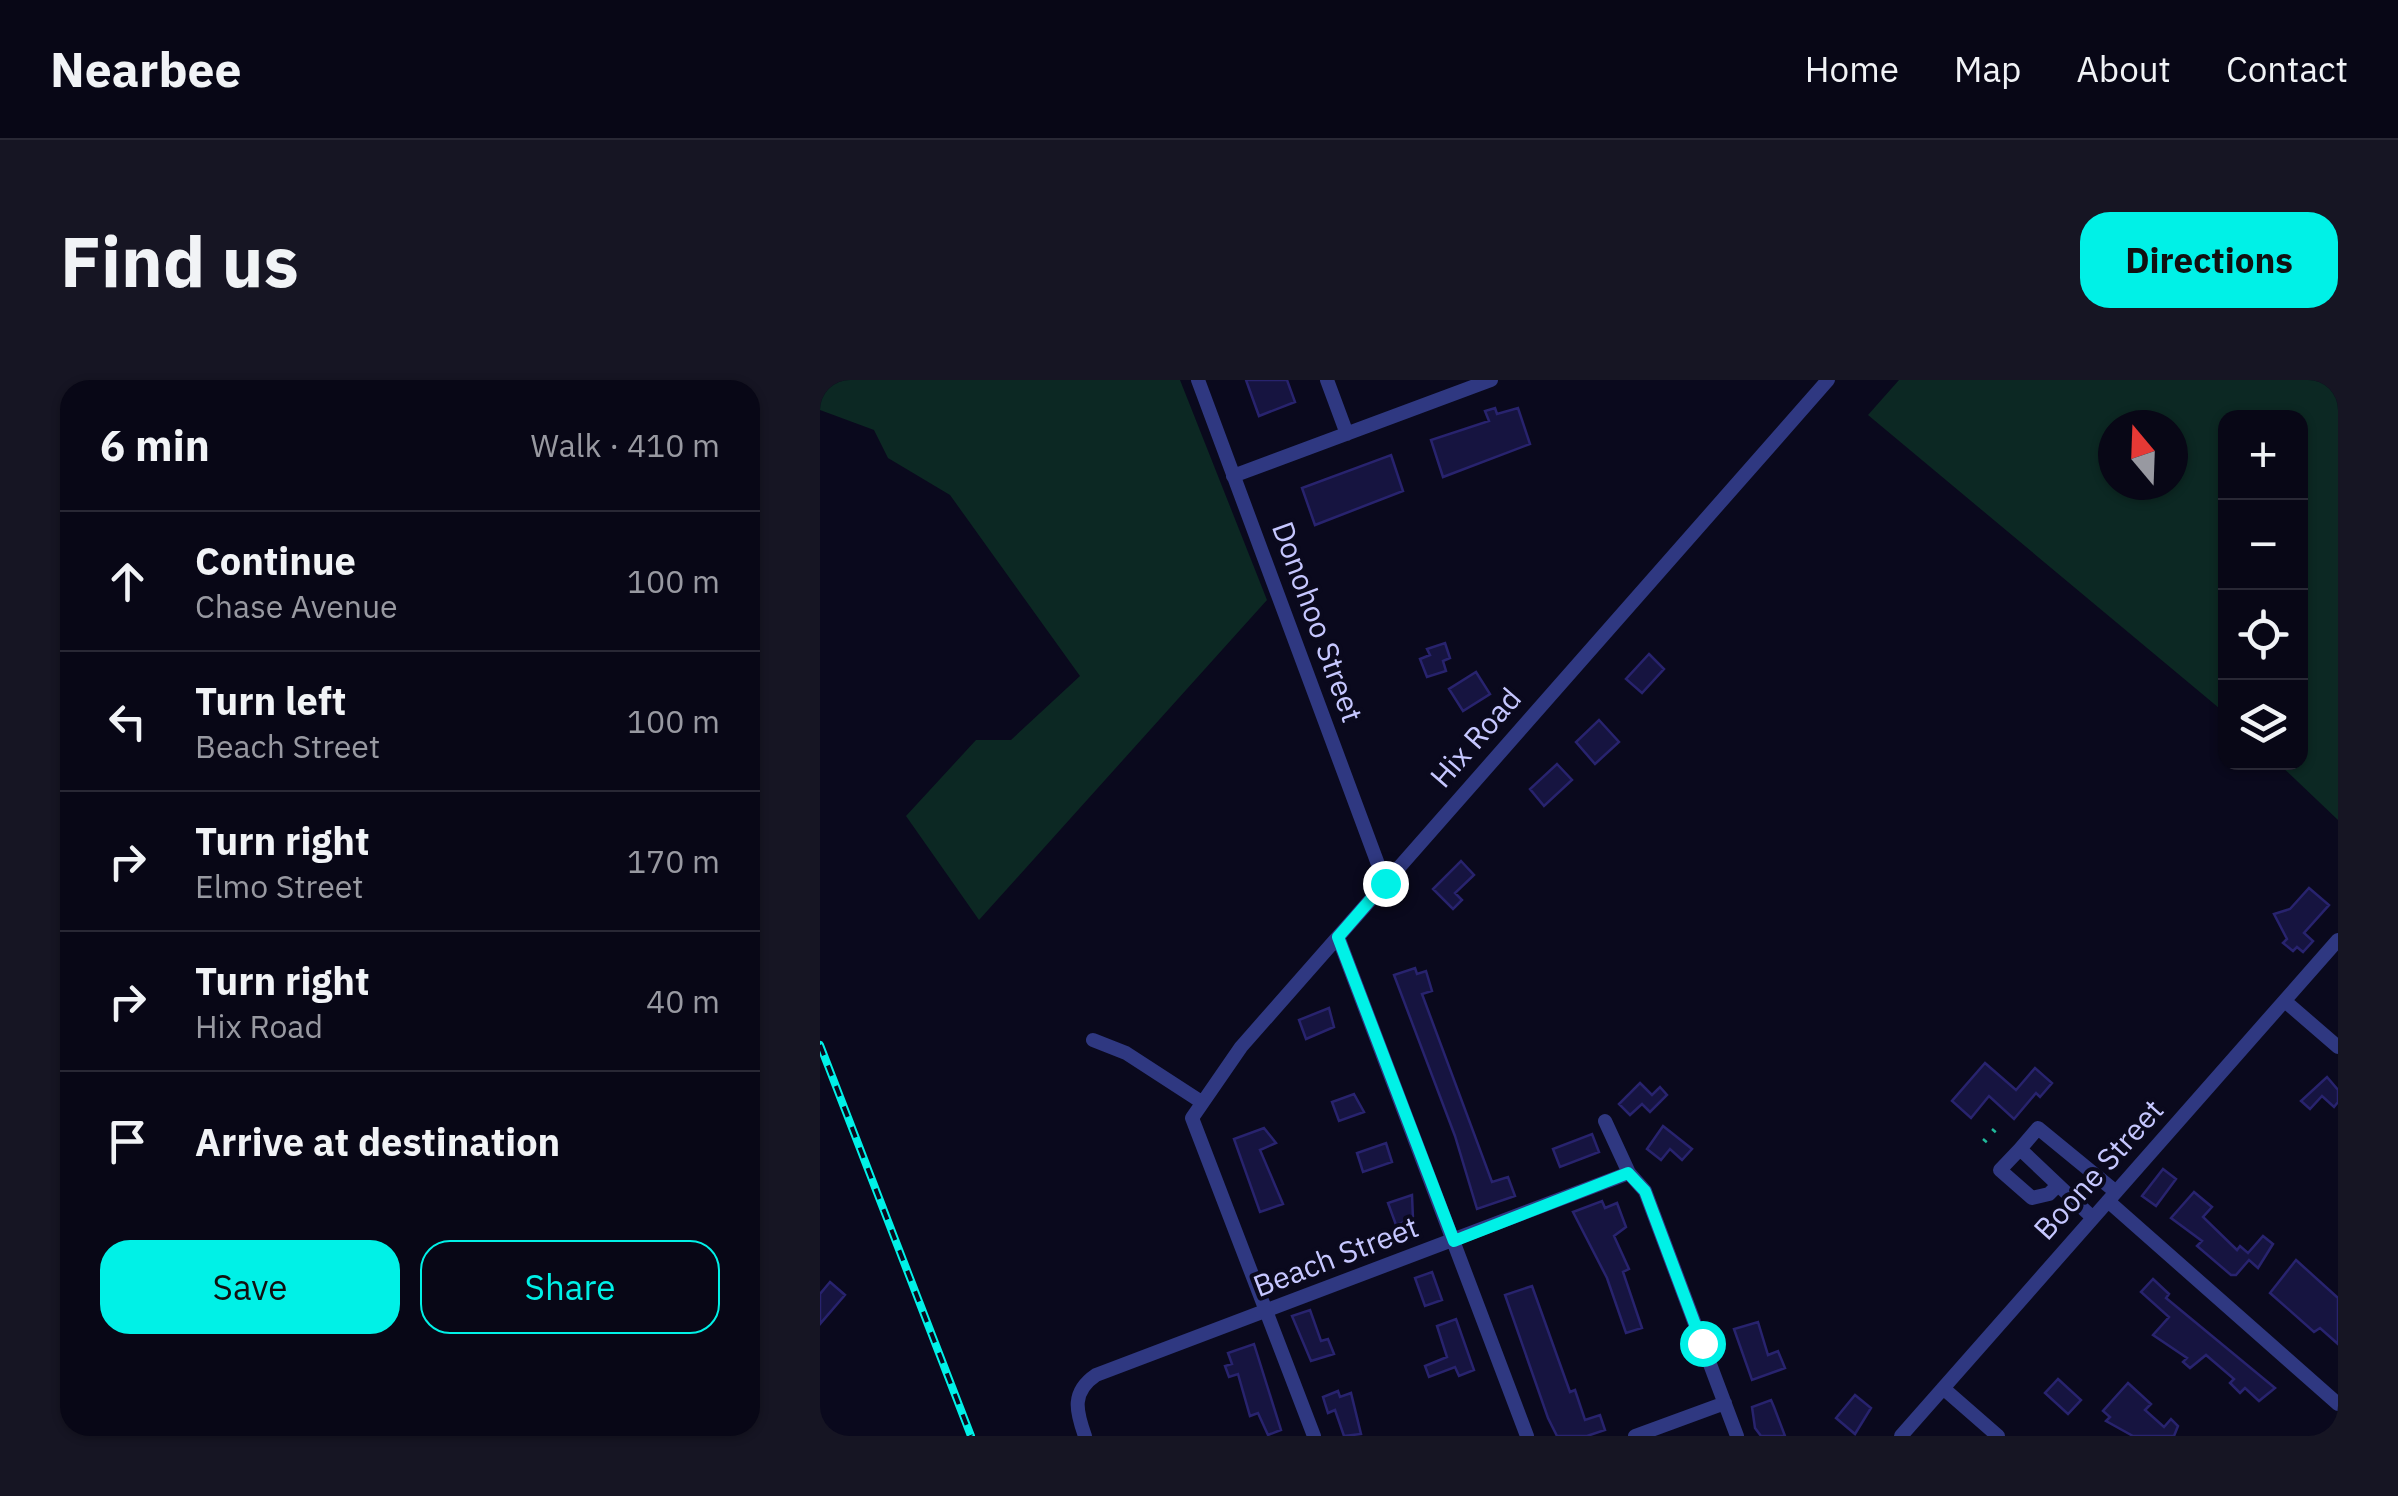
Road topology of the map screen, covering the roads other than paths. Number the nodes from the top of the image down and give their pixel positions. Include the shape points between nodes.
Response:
1 (1198, 380) edge
2 (1327, 380) edge
3 (1491, 380) edge
4 (1828, 380) edge
5 (1347, 434) junction
6 (1234, 476) junction
7 (1385, 883) junction
8 (1338, 937) junction
9 (2338, 940) edge
10 (2286, 1002) junction
11 (1093, 1040) dead end
12 (2338, 1047) edge
13 (1200, 1101) junction
14 (1604, 1121) dead end
15 (2020, 1149) junction
16 (1628, 1173) junction
17 (2057, 1186) junction
18 (2112, 1197) junction
19 (2092, 1218) junction
20 (1454, 1241) junction
21 (1266, 1314) junction
22 (1944, 1388) junction
23 (1725, 1402) junction
24 (2338, 1404) edge
25 (1085, 1436) edge
26 (1314, 1436) edge
27 (1528, 1436) edge
28 (1635, 1436) edge
29 (1738, 1436) edge
30 (1900, 1436) edge
31 (1998, 1436) edge

1 - 6 street, Donohoo Street
2 - 5 street
3 - 5 street
4 - 7 street, Hix Road
5 - 6 street
6 - 7 street, Donohoo Street
7 - 8 street, Hix Road
8 - 13 street, Hix Road
8 - 20 street
9 - 10 street, Boone Street
10 - 12 street
10 - 18 street, Boone Street
11 - 13 street via 1126,1053
13 - 21 street via 1192,1118
14 - 16 street
15 - 17 street
15 - 17 street via 2000,1170 2032,1198
15 - 18 street via 2038,1128
16 - 20 street, Beach Street
16 - 23 street via 1645,1191
17 - 19 street
18 - 19 street, Boone Street
18 - 24 street
19 - 22 street, Boone Street
20 - 21 street, Beach Street
20 - 27 street
21 - 25 street, Beach Street via 1096,1375 1076,1405
21 - 26 street
22 - 30 street, Boone Street
22 - 31 street
23 - 28 street
23 - 29 street

